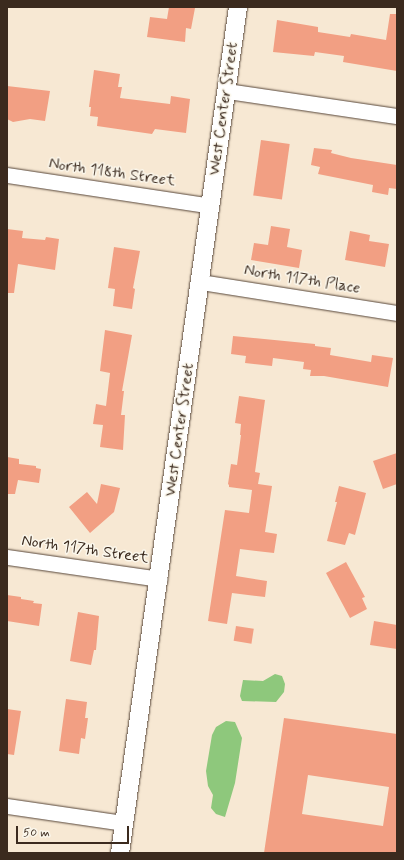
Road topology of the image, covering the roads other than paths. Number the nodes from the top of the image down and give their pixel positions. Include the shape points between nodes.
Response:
1 (238, 7) edge
2 (227, 90) junction
3 (397, 116) edge
4 (7, 175) edge
5 (211, 206) junction
6 (201, 282) junction
7 (397, 313) edge
8 (7, 557) edge
9 (159, 579) junction
10 (7, 806) edge
11 (124, 823) junction
12 (120, 853) edge

1 - 2 street, West Center Street
2 - 3 street
2 - 5 street, West Center Street
4 - 5 street, North 118th Street
5 - 6 street, West Center Street
6 - 7 street, North 117th Place
6 - 9 street, West Center Street
8 - 9 street, North 117th Street
9 - 11 street, West Center Street
10 - 11 street
11 - 12 street, West Center Street

